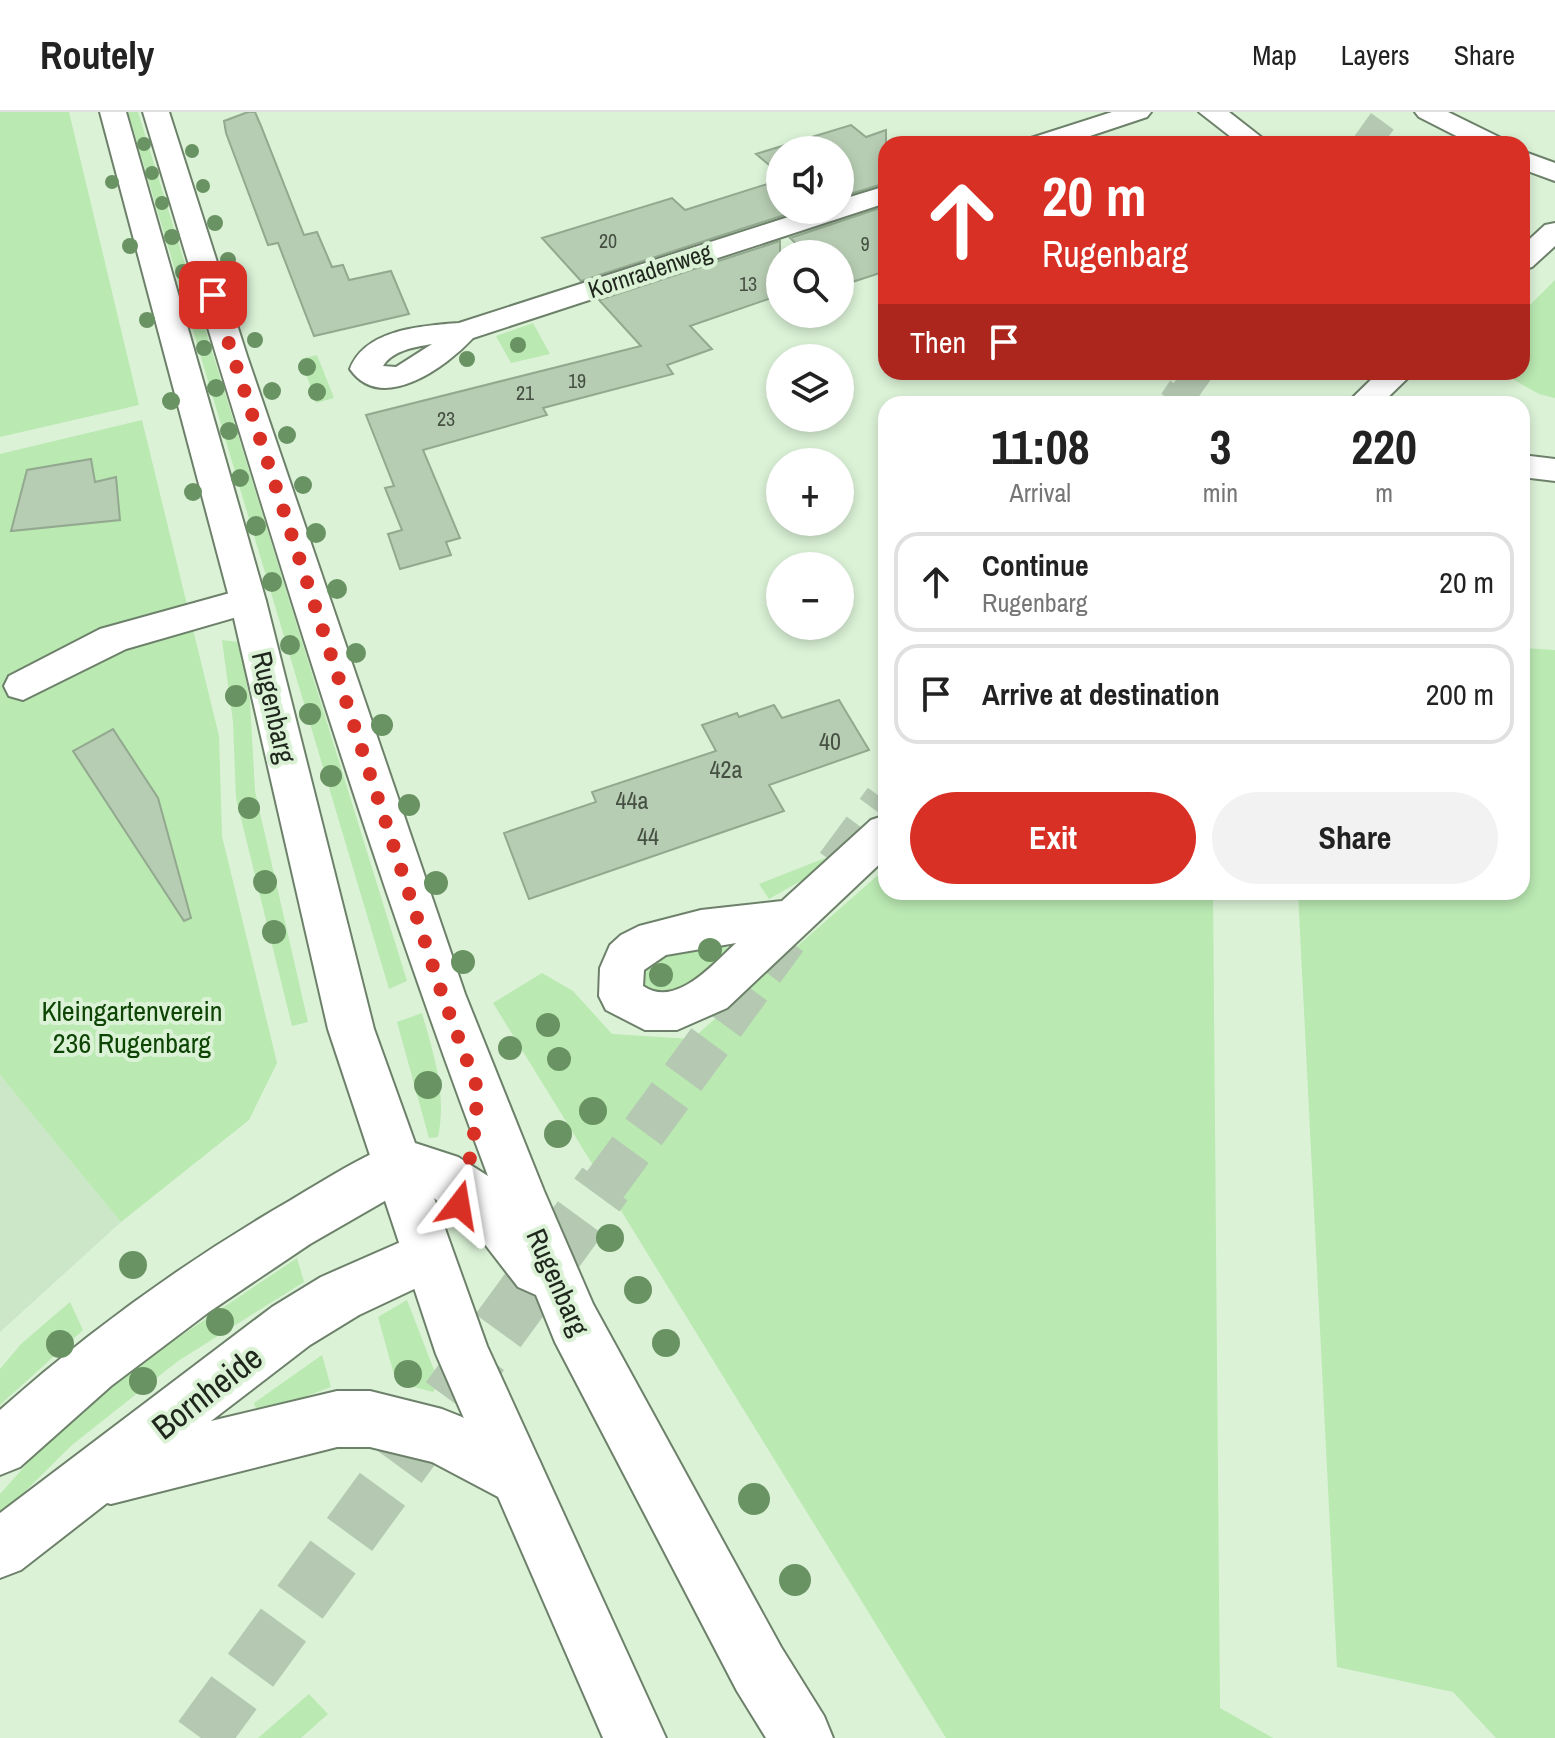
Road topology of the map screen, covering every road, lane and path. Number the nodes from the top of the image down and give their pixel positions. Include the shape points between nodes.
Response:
1 (113, 112) edge
2 (156, 112) edge
3 (1138, 112) edge
4 (1212, 112) edge
5 (1428, 112) edge
6 (1487, 117) dead end
7 (1456, 127) junction
8 (1064, 136) edge
9 (1246, 136) edge
10 (1475, 136) edge
11 (1530, 162) edge
12 (1555, 173) edge
13 (878, 197) edge
14 (854, 205) edge
15 (796, 224) edge
16 (1555, 231) edge
17 (1530, 254) edge
18 (462, 332) dead end
19 (1389, 380) edge
20 (1371, 396) edge
21 (1530, 467) edge
22 (1555, 470) edge
23 (248, 601) junction
24 (23, 686) dead end
25 (878, 839) tunnel mouth
26 (789, 919) tunnel mouth
27 (478, 1090) junction
28 (398, 1166) junction
29 (465, 1188) junction
30 (428, 1256) junction
31 (574, 1323) junction
32 (0, 1447) edge
33 (519, 1480) junction
34 (93, 1481) junction
35 (0, 1549) edge
36 (635, 1738) edge
37 (802, 1738) edge

1 - 23 main road, Rugenbarg
2 - 27 main road, Rugenbarg via 442,994
3 - 8 main road
4 - 9 main road
5 - 7 main road
6 - 7 main road
7 - 10 main road
11 - 12 main road
13 - 14 main road, Kornradenweg
15 - 18 main road, Kornradenweg
16 - 17 main road
19 - 20 main road
21 - 22 main road
23 - 24 main road via 113,639
23 - 28 main road, Rugenbarg via 351,1029
25 - 26 main road
27 - 29 main road
27 - 31 main road, Rugenbarg
28 - 29 main road via 429,1170
28 - 30 main road, Rugenbarg
28 - 32 main road via 318,1210 157,1317
29 - 30 main road via 453,1223
29 - 31 main road via 529,1258
30 - 33 main road, Rugenbarg via 463,1354
30 - 34 main road, Bornheide via 340,1296 291,1326
31 - 37 main road, Rugenbarg via 759,1669
33 - 34 main road via 442,1437 370,1419 337,1419
33 - 36 main road, Rugenbarg
34 - 35 main road, Bornheide

